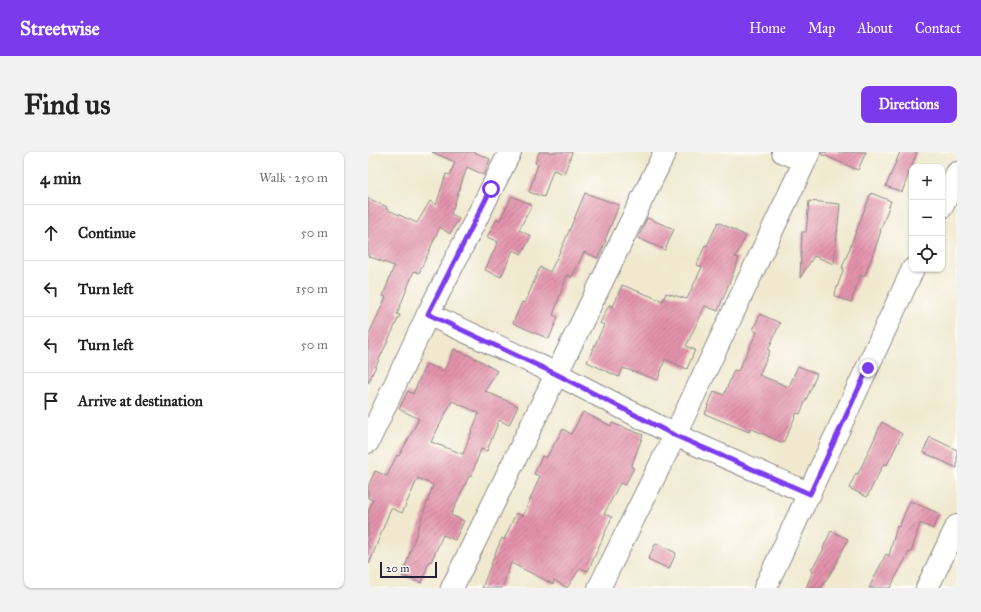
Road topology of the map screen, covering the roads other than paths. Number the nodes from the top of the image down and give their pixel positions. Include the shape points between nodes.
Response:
1 (510, 152) edge
2 (665, 152) edge
3 (783, 152) edge
4 (807, 156) edge
5 (957, 173) edge
6 (945, 200) edge
7 (945, 207) edge
8 (957, 213) edge
9 (912, 272) edge
10 (428, 314) junction
11 (556, 374) junction
12 (674, 435) junction
13 (368, 442) edge
14 (810, 494) junction
15 (957, 526) edge
16 (452, 588) edge
17 (600, 588) edge
18 (765, 588) edge
19 (927, 588) edge

1 - 10 street
2 - 11 street
3 - 4 street
4 - 12 street
5 - 6 street
7 - 8 street
9 - 14 street
10 - 11 street
10 - 13 street
11 - 12 street
11 - 16 street
12 - 14 street
12 - 17 street
14 - 18 street
15 - 19 street

